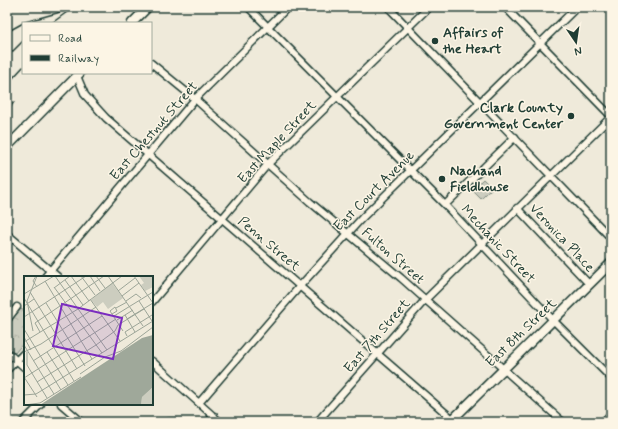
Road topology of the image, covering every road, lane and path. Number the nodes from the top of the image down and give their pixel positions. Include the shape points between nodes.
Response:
1 (148, 7) edge
2 (248, 7) edge
3 (288, 7) edge
4 (388, 7) edge
5 (429, 7) edge
6 (505, 7) edge
7 (577, 7) edge
8 (133, 22) edge
9 (268, 27) junction
10 (408, 27) junction
11 (540, 43) junction
12 (152, 64) edge
13 (78, 75) edge
14 (336, 97) junction
15 (195, 99) junction
16 (481, 102) junction
17 (611, 116) edge
18 (515, 137) junction
19 (7, 147) edge
20 (148, 154) junction
21 (268, 164) junction
22 (410, 171) junction
23 (551, 174) junction
24 (446, 205) junction
25 (517, 208) junction
26 (222, 220) junction
27 (348, 233) junction
28 (7, 234) edge
29 (611, 238) edge
30 (481, 244) junction
31 (611, 263) edge
32 (51, 270) junction
33 (46, 276) edge
34 (57, 276) edge
35 (589, 284) junction
36 (300, 286) junction
37 (425, 300) junction
38 (153, 301) edge
39 (17, 307) dead end
40 (7, 320) edge
41 (553, 320) junction
42 (7, 352) edge
43 (24, 353) edge
44 (378, 353) junction
45 (17, 361) junction
46 (153, 362) edge
47 (24, 367) edge
48 (502, 369) junction
49 (7, 370) edge
50 (611, 378) edge
51 (199, 403) junction
52 (40, 405) edge
53 (64, 405) edge
54 (611, 414) edge
55 (214, 416) junction
56 (453, 421) edge
57 (23, 422) edge
58 (82, 422) edge
59 (169, 422) edge
60 (174, 422) edge
61 (208, 422) edge
62 (220, 422) edge
63 (317, 422) edge
64 (563, 422) edge
65 (603, 422) edge

1 - 8 main road
2 - 9 street, Mechanic Street
3 - 9 street, East Chestnut Street
4 - 10 street
5 - 10 street, East Maple Street
6 - 11 street
7 - 11 street, East Court Avenue
9 - 14 street, Mechanic Street
9 - 15 street, East Chestnut Street
10 - 14 street, East Maple Street
10 - 16 street
11 - 16 street, East Court Avenue
11 - 17 street
12 - 15 street, Fulton Street
13 - 19 main road
13 - 20 street, Penn Street via 85,95 96,109
14 - 21 street, East Maple Street
14 - 22 street, Mechanic Street
15 - 20 street, East Chestnut Street
15 - 21 street, Fulton Street
16 - 18 street
16 - 22 street, East Court Avenue
17 - 23 street, East 7th Street
18 - 23 street
18 - 24 street
20 - 26 street, Penn Street
20 - 32 street, East Chestnut Street
21 - 26 street, East Maple Street
21 - 27 street, Fulton Street
22 - 24 street, Mechanic Street
22 - 27 street, East Court Avenue
23 - 25 street, East 7th Street
23 - 29 street
24 - 30 street, Mechanic Street
25 - 30 street, East 7th Street
25 - 35 street, Veronica Place
26 - 36 street, Penn Street
26 - 38 street, East Maple Street
27 - 36 street, East Court Avenue
27 - 37 street, Fulton Street
28 - 32 street
30 - 37 street, East 7th Street
30 - 41 street, Mechanic Street
31 - 35 main road, East 8th Street
32 - 33 street, East Chestnut Street
32 - 34 street
35 - 41 main road, East 8th Street
36 - 44 street, Penn Street
36 - 51 street, East Court Avenue
37 - 44 street, East 7th Street
37 - 48 street, Fulton Street
39 - 40 street
41 - 48 main road, East 8th Street
41 - 50 street, Mechanic Street
42 - 45 street
43 - 45 street
44 - 56 street, Penn Street
44 - 63 street, East 7th Street
45 - 47 street
45 - 49 street
46 - 51 street
48 - 56 main road, East 8th Street
48 - 64 street, Fulton Street
51 - 55 street
52 - 57 street
53 - 58 street
54 - 65 street
55 - 61 street
55 - 62 street
59 - 60 street

